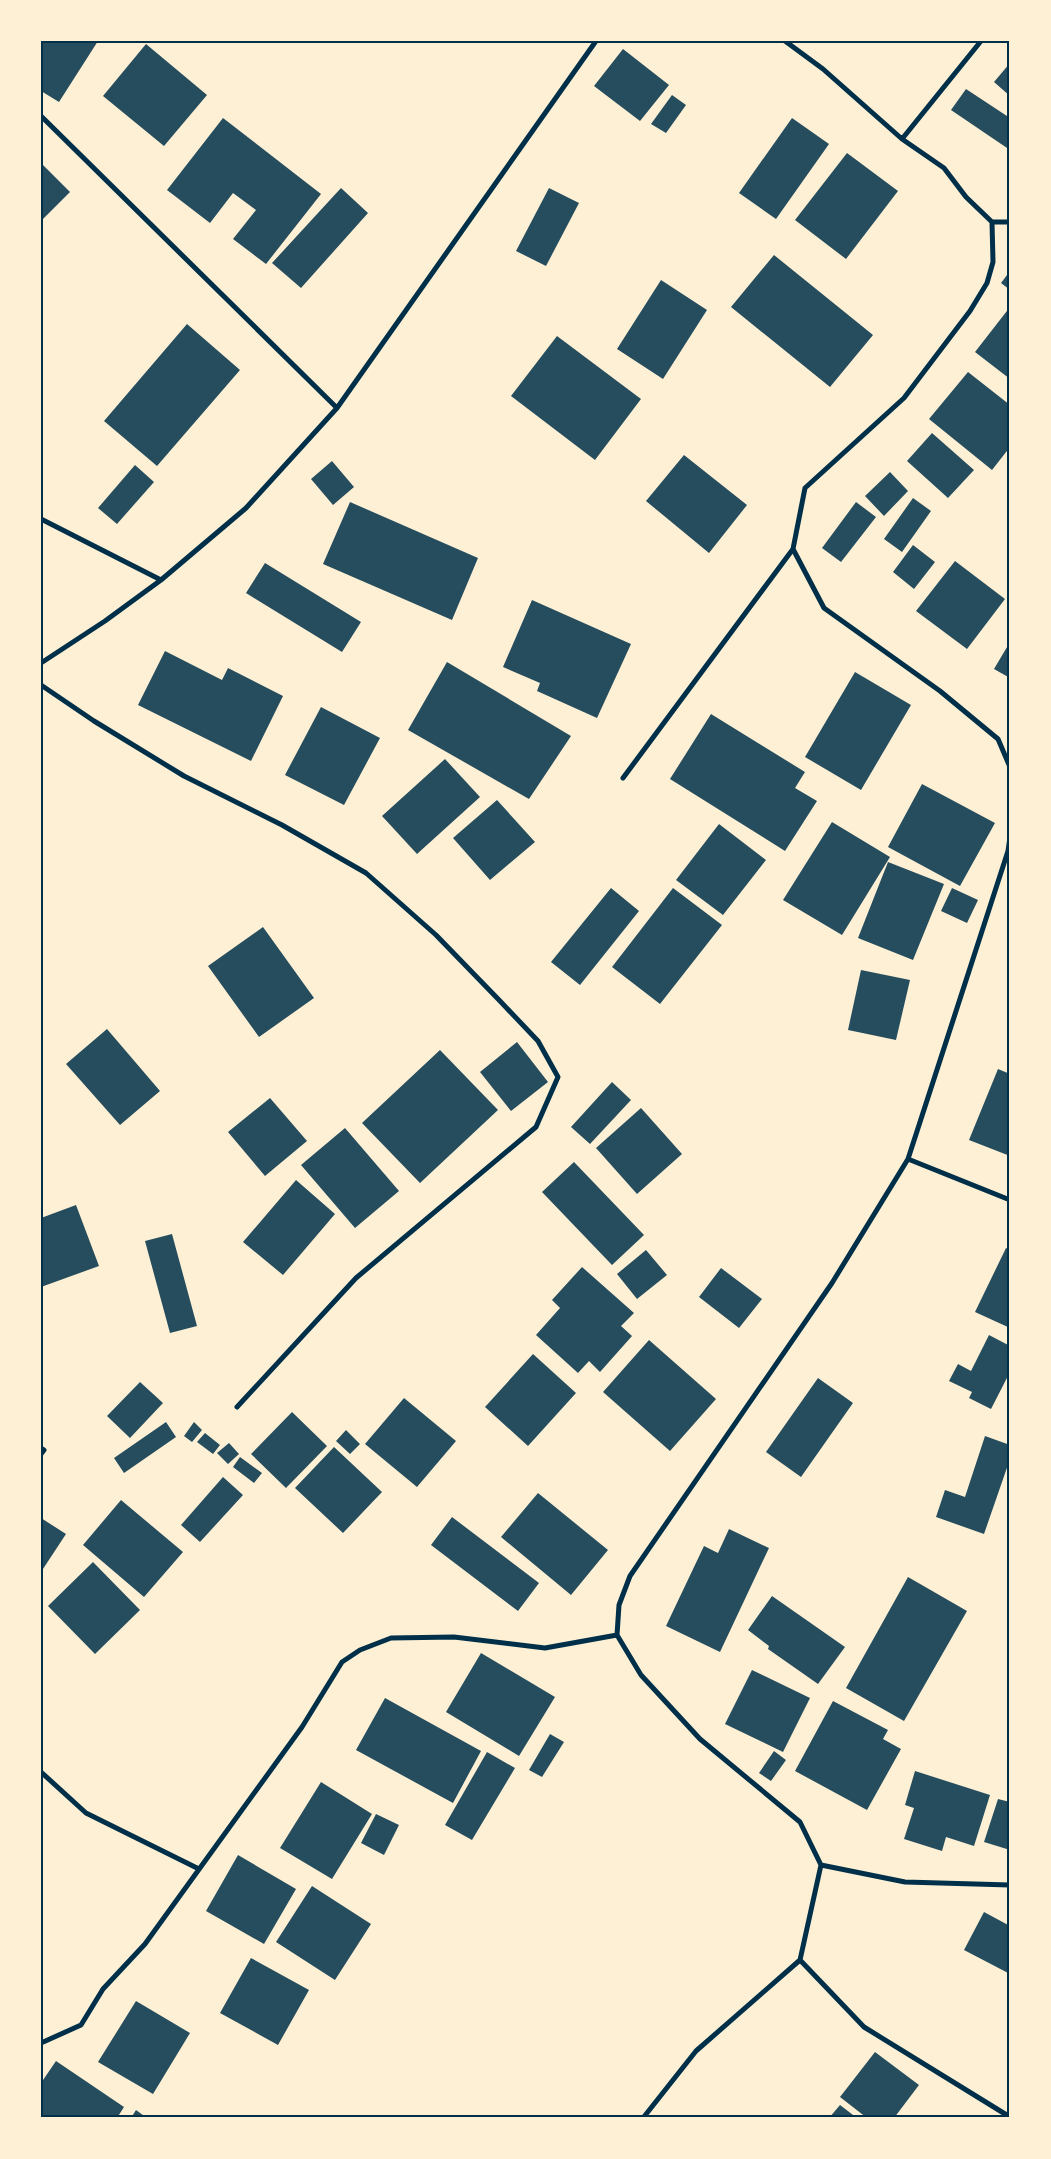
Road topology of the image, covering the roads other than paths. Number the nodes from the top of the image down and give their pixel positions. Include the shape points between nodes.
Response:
1 (596, 41) edge
2 (786, 41) edge
3 (981, 41) edge
4 (41, 116) edge
5 (902, 139) junction
6 (992, 222) junction
7 (1010, 222) edge
8 (337, 408) junction
9 (41, 519) edge
10 (793, 549) junction
11 (161, 580) junction
12 (41, 663) edge
13 (41, 685) edge
14 (1010, 766) edge
15 (623, 778) dead end
16 (1010, 837) edge
17 (908, 1159) junction
18 (1010, 1200) edge
19 (237, 1407) dead end
20 (41, 1448) edge
21 (41, 1454) edge
22 (617, 1635) junction
23 (41, 1772) edge
24 (821, 1865) junction
25 (199, 1869) junction
26 (1010, 1885) edge
27 (800, 1960) junction
28 (41, 2044) edge
29 (1010, 2117) edge
30 (644, 2118) edge

1 - 8 street
2 - 5 street
3 - 5 street
4 - 8 street
5 - 6 street via 944,168 966,197
6 - 7 street
6 - 10 street via 993,262 987,283 970,311 904,398 805,488
8 - 11 street via 246,508
9 - 11 street
10 - 14 street via 824,608 940,691 998,739
10 - 15 street
11 - 12 street
13 - 19 street via 184,776 366,872 436,935 538,1041 558,1077 536,1127 356,1278
16 - 17 street
17 - 18 street
17 - 22 street via 832,1283 630,1576 619,1605
20 - 21 street via 44,1450
22 - 24 street via 641,1675 700,1739 800,1822
22 - 25 street via 545,1648 454,1636 391,1638 360,1650 342,1662 302,1727
23 - 25 street via 86,1812
24 - 26 street via 905,1882
24 - 27 street
25 - 28 street via 145,1944 103,1989 81,2025
27 - 29 street via 864,2027
27 - 30 street via 696,2051

